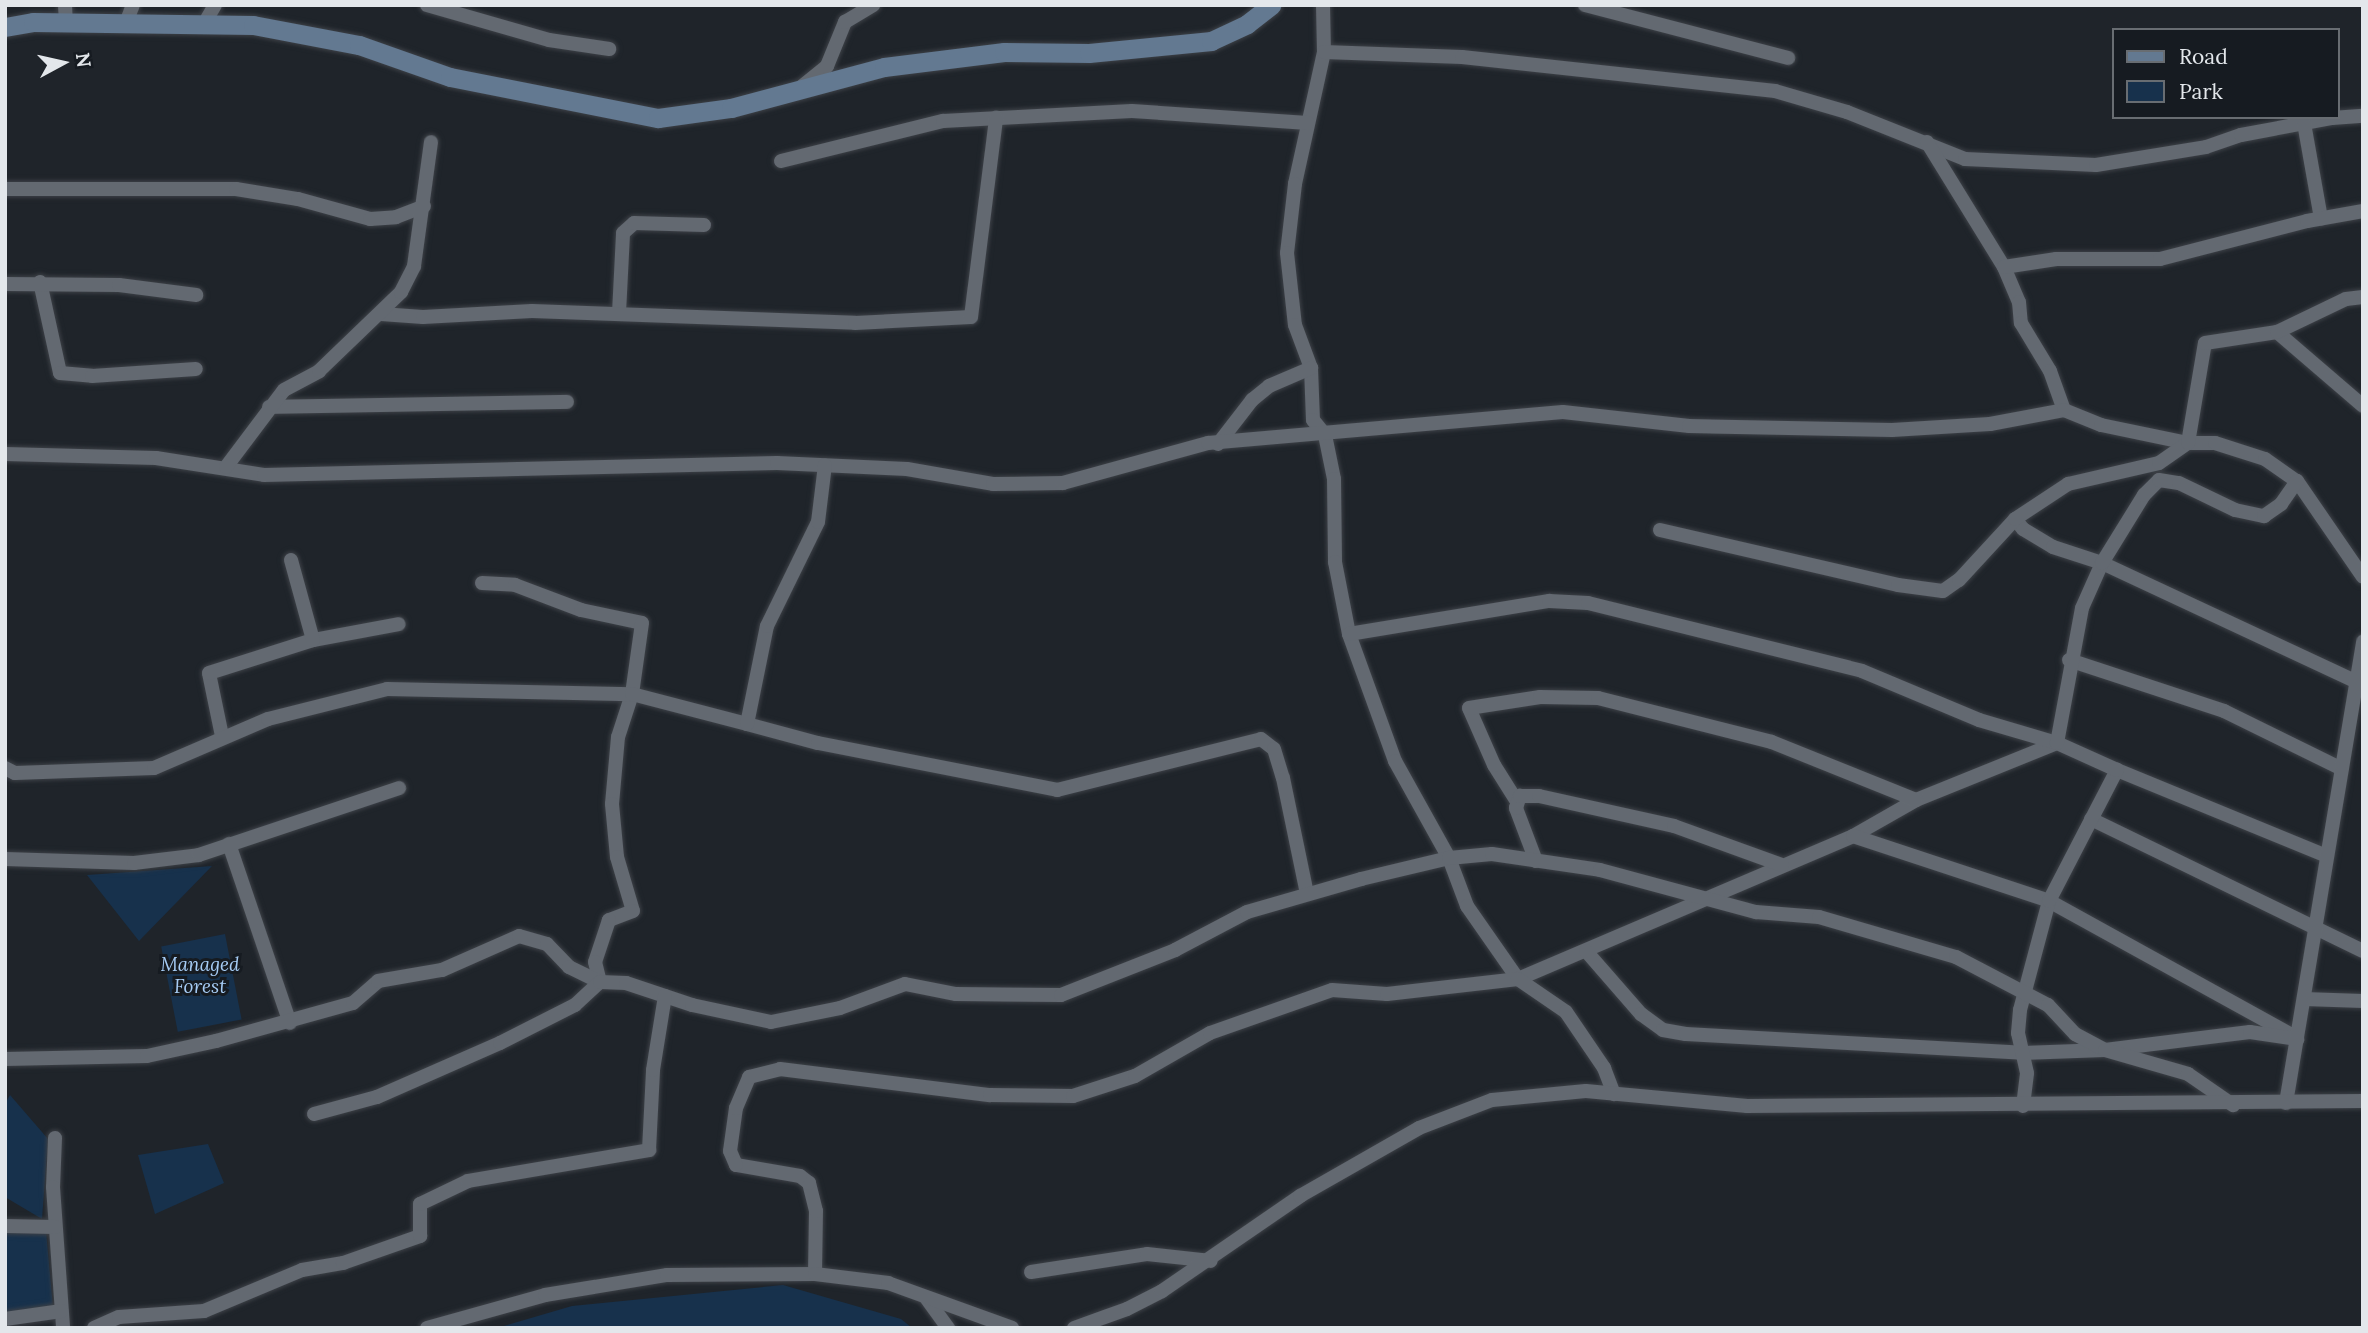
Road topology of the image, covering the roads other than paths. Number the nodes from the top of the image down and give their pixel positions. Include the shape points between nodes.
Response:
1 (215, 5) edge
2 (427, 5) edge
3 (873, 5) edge
4 (1271, 5) edge
5 (1323, 5) edge
6 (1585, 5) edge
7 (65, 14) edge
8 (130, 14) edge
9 (204, 24) junction
10 (5, 27) edge
11 (610, 49) dead end
12 (1324, 52) junction
13 (1788, 58) dead end
14 (796, 91) junction
15 (2363, 116) edge
16 (996, 118) junction
17 (2338, 119) edge
18 (2340, 119) edge
19 (1308, 123) junction
20 (2304, 123) junction
21 (431, 142) dead end
22 (1927, 142) junction
23 (781, 161) dead end
24 (5, 189) edge
25 (424, 206) junction
26 (2363, 211) edge
27 (2321, 218) junction
28 (704, 225) dead end
29 (2004, 267) junction
30 (40, 282) junction
31 (5, 285) edge
32 (196, 295) dead end
33 (2363, 297) edge
34 (619, 313) junction
35 (381, 314) junction
36 (2277, 332) junction
37 (1311, 368) junction
38 (196, 369) dead end
39 (566, 402) dead end
40 (2363, 405) edge
41 (270, 407) junction
42 (2064, 411) junction
43 (1325, 435) junction
44 (2188, 443) junction
45 (1218, 444) junction
46 (5, 454) edge
47 (825, 465) junction
48 (226, 467) junction
49 (2297, 481) junction
50 (2015, 519) junction
51 (1660, 530) dead end
52 (291, 560) dead end
53 (2102, 563) junction
54 (2363, 577) edge
55 (482, 583) dead end
56 (399, 624) dead end
57 (1349, 634) junction
58 (313, 640) junction
59 (2363, 642) edge
60 (2069, 660) junction
61 (2360, 682) edge
62 (632, 694) junction
63 (747, 724) junction
64 (222, 736) junction
65 (2057, 743) junction
66 (5, 768) edge
67 (2342, 769) junction
68 (2118, 771) junction
69 (399, 788) dead end
70 (1516, 800) junction
71 (1916, 800) junction
72 (2091, 819) junction
73 (1853, 836) junction
74 (229, 845) junction
75 (2327, 856) junction
76 (1448, 858) junction
77 (5, 859) edge
78 (1536, 860) junction
79 (1782, 865) junction
80 (1307, 894) junction
81 (1705, 897) junction
82 (2049, 901) junction
83 (2315, 929) junction
84 (1586, 951) junction
85 (2363, 951) edge
86 (1518, 979) junction
87 (600, 982) junction
88 (2026, 993) junction
89 (665, 996) junction
90 (2304, 999) junction
91 (2363, 1001) edge
92 (290, 1023) junction
93 (2297, 1039) junction
94 (2105, 1050) junction
95 (2022, 1053) junction
96 (5, 1059) edge
97 (1614, 1094) junction
98 (2363, 1101) edge
99 (2286, 1103) junction
100 (2233, 1105) junction
101 (2023, 1106) junction
102 (314, 1114) dead end
103 (55, 1138) dead end
104 (5, 1226) edge
105 (55, 1227) junction
106 (1211, 1261) junction
107 (1031, 1272) dead end
108 (815, 1274) junction
109 (927, 1299) junction
110 (61, 1311) junction
111 (5, 1319) edge
112 (64, 1328) edge
113 (94, 1328) edge
114 (428, 1328) edge
115 (948, 1328) edge
116 (1012, 1328) edge
117 (1074, 1328) edge

1 - 9 street
2 - 11 street via 549,40
3 - 14 street via 845,22 827,66
4 - 14 main road via 1247,24 1211,41 1089,53 1004,52 884,67
5 - 12 street
6 - 13 street
7 - 8 main road
7 - 10 main road
8 - 9 main road
9 - 14 main road via 302,32 359,45 450,77 658,118 706,114
12 - 19 street
12 - 22 street via 1462,57 1775,91
15 - 18 street
16 - 19 street via 1132,111
16 - 23 street via 943,121
16 - 34 street via 971,317 855,323
17 - 20 street
19 - 37 street via 1288,223 1287,253 1295,325
20 - 22 street via 2206,147 2096,164 1965,159
20 - 27 street
21 - 25 street
22 - 29 street
24 - 25 street via 236,189 298,199 370,219 396,217
25 - 35 street via 414,265 401,292
26 - 27 street
27 - 29 street via 2160,260 2056,260
28 - 34 street via 634,223 623,233
29 - 42 street via 2019,302 2021,323 2050,371
30 - 31 street
30 - 32 street
30 - 38 street via 60,373 92,376
33 - 36 street via 2346,299
34 - 35 street
35 - 41 street via 319,370 284,390
36 - 40 street
36 - 44 street via 2205,342
37 - 43 street via 1313,420
37 - 45 street via 1269,386 1252,400
39 - 41 street
41 - 48 street
42 - 43 street via 1990,424 1892,430 1689,426 1563,412
42 - 44 street via 2101,425
43 - 45 street
43 - 57 street via 1334,478 1335,562
44 - 49 street via 2215,443 2265,459
44 - 50 street via 2159,463 2068,484
45 - 47 street via 1063,483 993,484 906,469
46 - 48 street via 156,458
47 - 48 street via 644,464 308,475 264,475
47 - 63 street via 818,522 767,626
49 - 53 street via 2264,516 2235,510 2179,483 2160,481 2144,495
49 - 54 street
50 - 51 street via 1959,580 1943,591 1898,585
50 - 53 street via 2053,547
52 - 58 street
53 - 60 street via 2082,608
53 - 61 street
55 - 62 street via 515,585 581,610 642,623
56 - 58 street
57 - 65 street via 1549,601 1588,603 1862,671 1979,720
57 - 76 street via 1395,761
58 - 64 street via 209,673
59 - 61 street
60 - 65 street
60 - 67 street via 2224,711
61 - 67 street
62 - 63 street
62 - 64 street via 387,688
62 - 87 street via 618,737 612,804 617,857 633,911 609,920 595,962
63 - 80 street via 818,743 1057,790 1261,739 1274,749 1283,778
64 - 66 street via 154,768 15,773
65 - 68 street
65 - 71 street
67 - 75 street
68 - 72 street
68 - 75 street
69 - 74 street
70 - 71 street via 1469,708 1540,697 1598,698 1772,742
70 - 78 street
70 - 79 street via 1539,796 1674,826
71 - 73 street
72 - 82 street
72 - 83 street
73 - 79 street
73 - 82 street
74 - 77 street via 199,855 134,863
74 - 92 street
75 - 83 street
76 - 78 street via 1492,854
76 - 80 street
76 - 86 street via 1467,906
78 - 81 street via 1600,870
79 - 81 street
80 - 89 street via 1247,912 1175,950 1061,995 956,994 905,984 840,1008 771,1023
81 - 84 street
81 - 88 street via 1756,912 1819,916 1931,949 1990,971
82 - 88 street
82 - 93 street
83 - 85 street
83 - 90 street
84 - 86 street
84 - 95 street via 1641,1014 1663,1031
86 - 97 street via 1566,1012 1604,1068
86 - 108 street via 1387,994 1332,990 1210,1033 1135,1076 1073,1096 990,1095 780,1069 749,1077 736,1108 730,1151 736,1165 800,1176 809,1183 816,1211
87 - 89 street via 626,983
87 - 92 street via 569,967 547,944 519,936 442,970 378,981 353,1003
87 - 102 street via 575,1005 500,1043 377,1097
88 - 94 street via 2048,1005 2075,1034
88 - 95 street via 2018,1033
89 - 113 street via 653,1070 649,1150 468,1181 420,1204 419,1236 343,1263 302,1270 204,1311 119,1317
90 - 91 street
90 - 93 street
92 - 96 street via 147,1056
93 - 94 street via 2250,1032
93 - 99 street
94 - 95 street
94 - 100 street via 2188,1074
95 - 101 street via 2027,1073
97 - 101 street via 1747,1106
97 - 106 street via 1573,1092 1492,1100 1419,1128 1300,1196
98 - 99 street
99 - 100 street
100 - 101 street
103 - 105 street
104 - 105 street
105 - 110 street
106 - 107 street via 1147,1254
106 - 117 street via 1127,1309
108 - 109 street via 888,1283
108 - 114 street via 667,1275 545,1295
109 - 115 street
109 - 116 street
110 - 111 street
110 - 112 street

